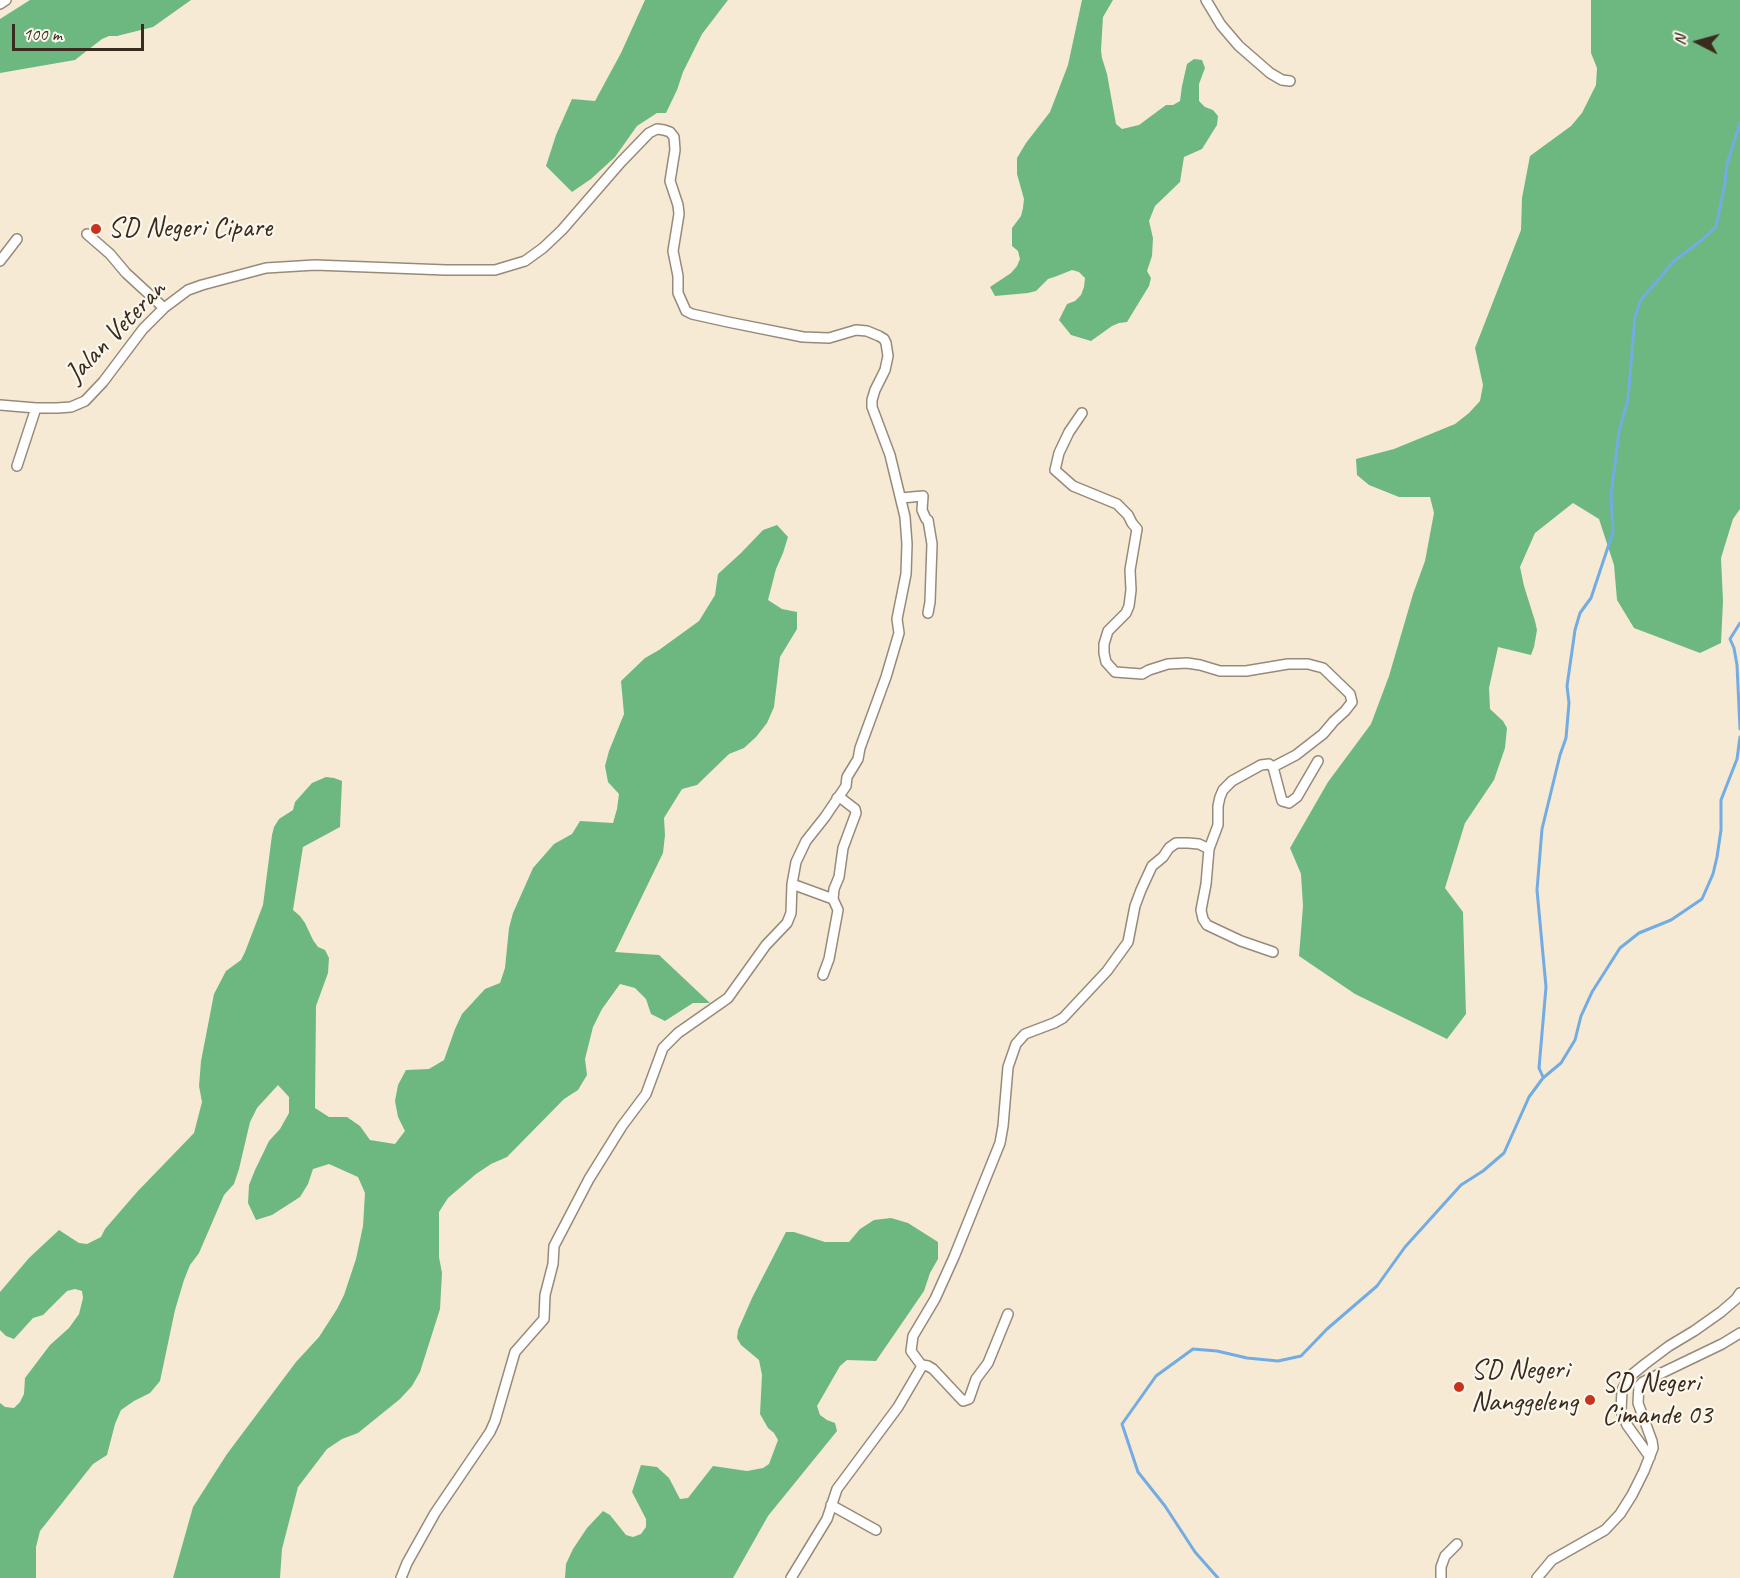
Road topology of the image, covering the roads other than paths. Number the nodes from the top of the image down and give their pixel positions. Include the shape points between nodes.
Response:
1 (6, 0) edge
2 (1206, 0) edge
3 (0, 3) edge
4 (1290, 81) dead end
5 (87, 234) dead end
6 (17, 239) dead end
7 (0, 261) edge
8 (164, 308) junction
9 (0, 405) edge
10 (36, 408) junction
11 (1082, 414) dead end
12 (17, 466) dead end
13 (901, 498) junction
14 (928, 613) dead end
15 (1318, 761) dead end
16 (1273, 767) junction
17 (837, 798) junction
18 (1209, 849) junction
19 (792, 884) junction
20 (832, 899) junction
21 (1273, 952) dead end
22 (824, 975) dead end
23 (1740, 1293) edge
24 (1008, 1314) dead end
25 (1740, 1333) edge
26 (922, 1365) junction
27 (1650, 1457) junction
28 (831, 1505) junction
29 (876, 1530) dead end
30 (1457, 1544) dead end
31 (401, 1578) edge
32 (791, 1578) edge
33 (1441, 1578) edge
34 (1537, 1578) edge

1 - 3 street
2 - 4 street via 1239,46 1270,73
5 - 8 street
6 - 7 street
8 - 10 street, Jalan Veteran via 85,401 71,408
8 - 13 street, Jalan Veteran via 191,288 266,268 315,265 495,270 525,261 562,230 640,141 657,129 664,130 674,137 670,181 680,214 673,251 678,293 686,310 803,337 829,338 856,330 884,339 888,357 872,407 891,454
9 - 10 street, Jalan Veteran
10 - 12 street
11 - 16 street via 1069,432 1055,470 1073,486 1117,504 1137,529 1129,606 1108,631 1104,644 1106,662 1115,672 1142,674 1168,664 1187,663 1220,671 1308,664 1323,668 1350,694 1352,702 1346,711 1323,734
13 - 14 street via 923,496 922,510 932,544
13 - 17 street via 907,556 897,619 900,633 858,759
15 - 16 street via 1297,797 1289,803 1282,801
16 - 18 street via 1261,765 1247,771 1223,789 1218,825
17 - 19 street via 801,850
17 - 20 street via 856,813
18 - 21 street via 1203,919 1207,925
18 - 26 street via 1188,843 1176,843 1169,848 1152,867 1135,906 1128,942 1107,971 1063,1018 1024,1034 1016,1044 1008,1067 1000,1143 947,1274 913,1336 911,1351
19 - 20 street
19 - 31 street via 787,923 728,998 663,1048 646,1094 589,1179 554,1246 544,1319 515,1352 490,1432 435,1513
20 - 22 street via 838,910
23 - 27 street via 1721,1312 1629,1377 1622,1390 1621,1411
24 - 26 street via 969,1400 963,1401 933,1369
25 - 27 street via 1639,1386 1638,1403 1652,1441
26 - 28 street via 898,1407 837,1489
27 - 34 street via 1632,1495 1605,1530 1552,1560
28 - 29 street
28 - 32 street
30 - 33 street via 1445,1556

